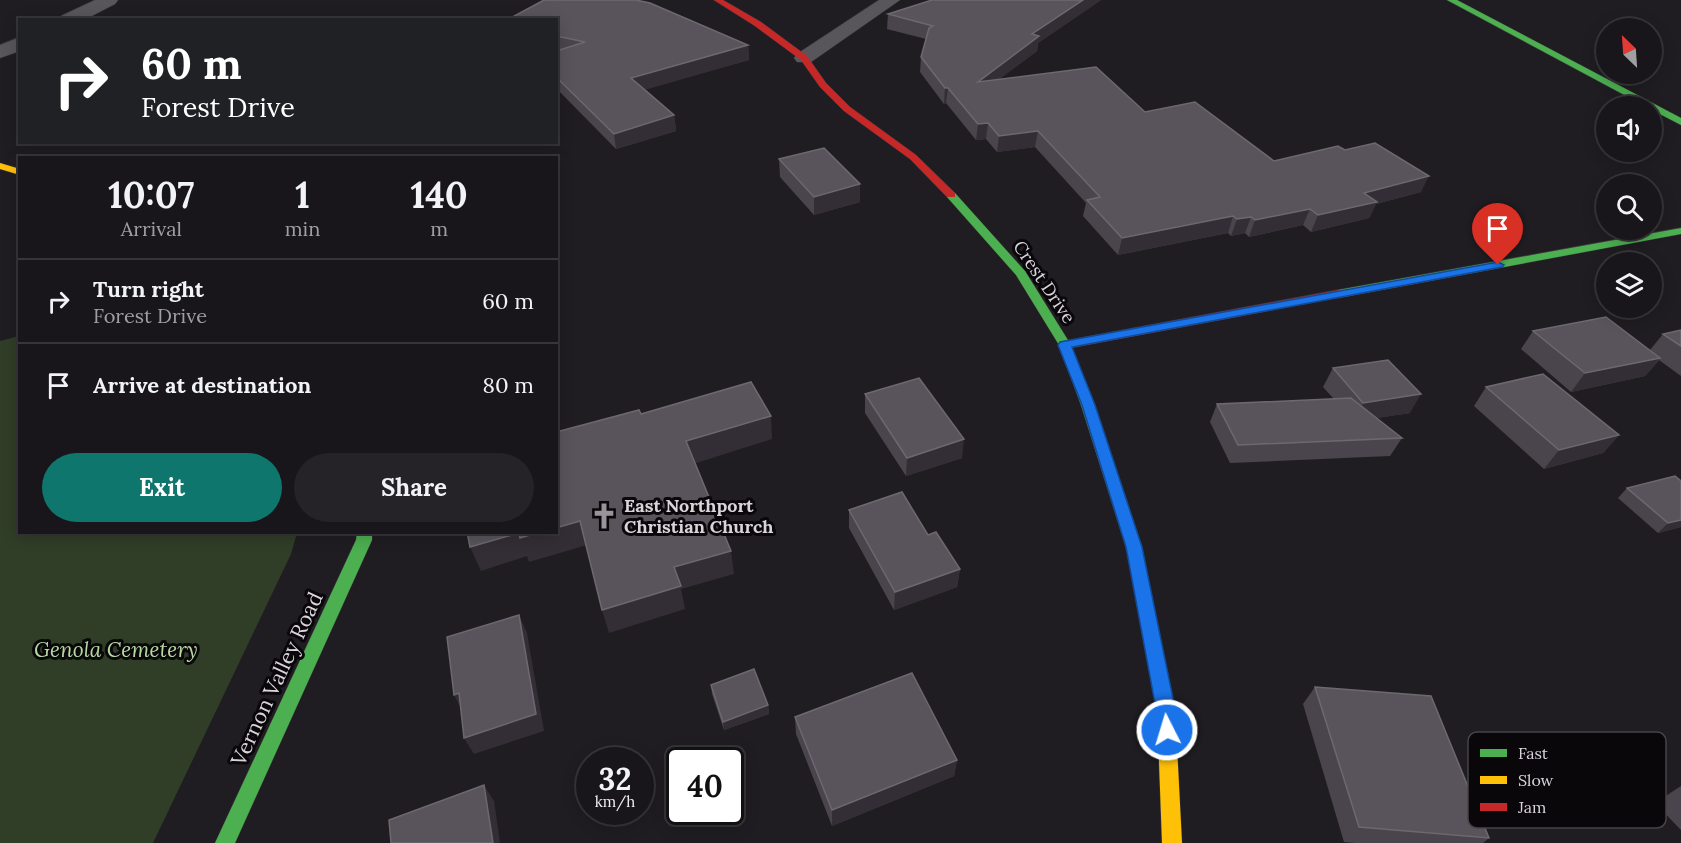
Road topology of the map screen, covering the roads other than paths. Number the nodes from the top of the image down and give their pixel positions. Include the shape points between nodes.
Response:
1 (109, 0) edge
2 (718, 0) edge
3 (891, 0) edge
4 (1451, 0) edge
5 (72, 18) edge
6 (18, 44) edge
7 (0, 52) edge
8 (804, 58) junction
9 (1681, 122) edge
10 (0, 166) edge
11 (18, 171) edge
12 (1681, 231) edge
13 (1065, 345) junction
14 (365, 534) edge
15 (225, 843) edge
16 (1172, 843) edge

1 - 5 street
2 - 8 street, Crest Drive
3 - 8 street
4 - 9 street
6 - 7 street
8 - 13 street, Crest Drive via 847,109 914,158 968,211 1021,273
10 - 11 street
12 - 13 street
13 - 16 street, Crest Drive via 1134,547 1166,708
14 - 15 street, Vernon Valley Road

